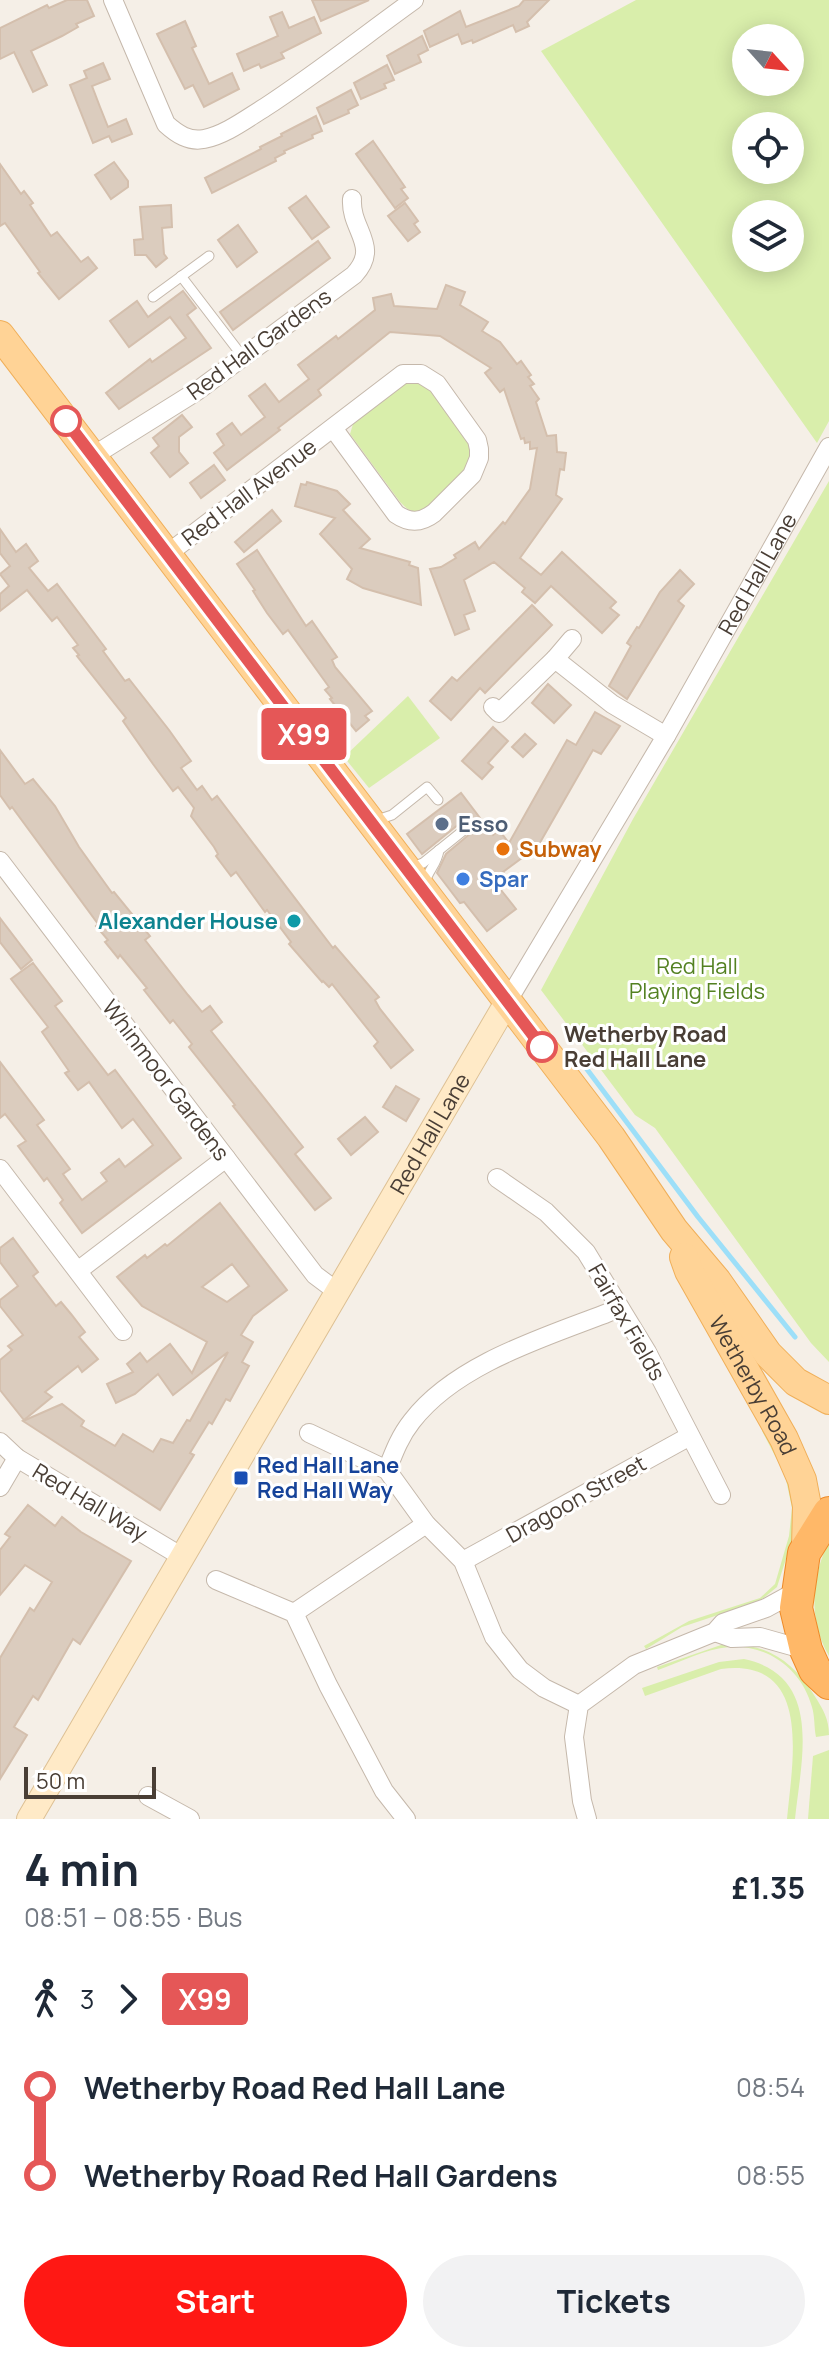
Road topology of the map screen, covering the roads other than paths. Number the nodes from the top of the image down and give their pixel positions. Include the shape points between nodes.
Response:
1 (113, 0) edge
2 (414, 0) edge
3 (352, 199) dead end
4 (209, 256) dead end
5 (181, 276) junction
6 (153, 297) dead end
7 (0, 335) edge
8 (243, 357) junction
9 (333, 428) junction
10 (829, 447) edge
11 (93, 456) junction
12 (166, 555) junction
13 (572, 639) dead end
14 (555, 659) junction
15 (493, 707) dead end
16 (666, 736) junction
17 (438, 800) dead end
18 (371, 822) junction
19 (464, 830) dead end
20 (439, 850) junction
21 (1, 864) edge
22 (415, 880) junction
23 (507, 1002) junction
24 (226, 1158) junction
25 (0, 1169) edge
26 (497, 1178) dead end
27 (674, 1230) junction
28 (79, 1270) junction
29 (339, 1293) junction
30 (620, 1308) junction
31 (123, 1331) dead end
32 (829, 1400) edge
33 (309, 1433) dead end
34 (690, 1436) junction
35 (0, 1442) edge
36 (17, 1458) junction
37 (387, 1470) junction
38 (0, 1487) edge
39 (721, 1495) dead end
40 (829, 1513) edge
41 (426, 1524) junction
42 (806, 1547) junction
43 (184, 1558) junction
44 (463, 1561) junction
45 (216, 1580) dead end
46 (797, 1591) junction
47 (294, 1613) junction
48 (715, 1632) junction
49 (820, 1674) edge
50 (579, 1705) junction
51 (148, 1796) dead end
52 (29, 1819) edge
53 (190, 1819) edge
54 (406, 1819) edge
55 (587, 1819) edge

1 - 2 street via 166,124 188,139 202,140 298,86
3 - 8 street, Red Hall Gardens via 351,211 366,248 361,268
4 - 5 lane
5 - 6 lane
5 - 8 lane
7 - 11 main road, Wetherby Road
8 - 11 street, Red Hall Gardens
9 - 9 street, Red Hall Avenue via 403,374 421,374 437,384 477,440 479,458 472,475 434,513 411,521 396,514
9 - 12 street, Red Hall Avenue
10 - 16 street, Red Hall Lane
11 - 12 main road, Wetherby Road
12 - 18 main road, Wetherby Road
13 - 14 street
14 - 15 street via 499,713
14 - 16 street via 612,704
16 - 23 street, Red Hall Lane
17 - 18 lane via 427,787 392,815
18 - 22 main road, Wetherby Road
19 - 20 lane
20 - 22 lane via 423,863
20 - 22 lane via 438,863
21 - 24 street, Whinmoor Gardens
22 - 23 main road, Wetherby Road
23 - 27 main road, Wetherby Road via 611,1137
23 - 29 street, Red Hall Lane
24 - 28 street
24 - 29 street, Whinmoor Gardens via 315,1275
25 - 28 street
26 - 30 street, Fairfax Fields via 546,1212 586,1252
27 - 32 main road, Wetherby Road via 768,1354 796,1382
27 - 42 main road, Wetherby Road via 689,1271 802,1480
28 - 31 street
29 - 43 street, Red Hall Lane
30 - 34 street, Fairfax Fields
30 - 37 street via 493,1360 449,1385 413,1419
33 - 37 street
34 - 39 street, Fairfax Fields
34 - 44 street, Dragoon Street
35 - 36 street, Red Hall Way
36 - 38 street
36 - 43 street, Red Hall Way
37 - 41 street
40 - 42 highway
41 - 44 street
41 - 47 street
42 - 46 highway
43 - 52 street, Red Hall Lane
44 - 50 street via 494,1637 520,1670
45 - 47 street
46 - 48 street via 723,1623
46 - 49 highway via 796,1608
47 - 54 street via 384,1791
48 - 49 street via 732,1638 760,1637
48 - 50 street via 634,1665
50 - 55 street via 574,1737
51 - 53 street

